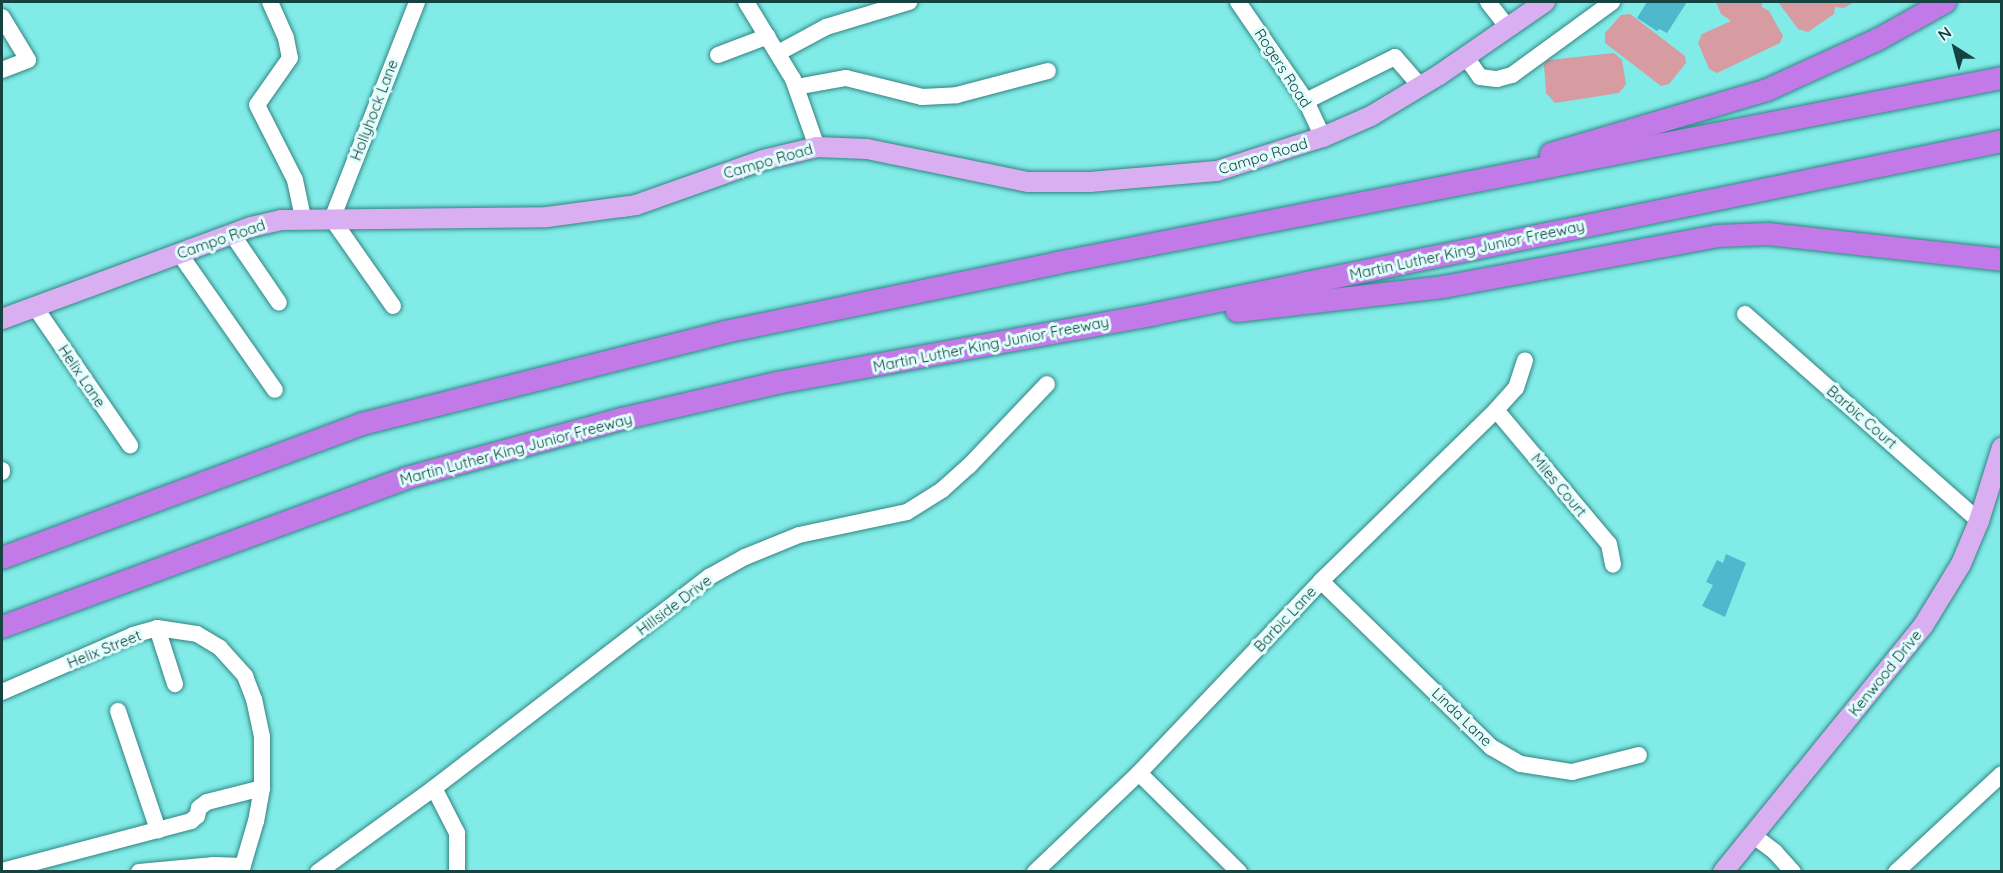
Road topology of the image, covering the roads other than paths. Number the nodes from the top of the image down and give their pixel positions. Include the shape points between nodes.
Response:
1 (270, 2) edge
2 (417, 2) edge
3 (746, 2) edge
4 (909, 2) edge
5 (1238, 2) edge
6 (1488, 2) edge
7 (1545, 2) edge
8 (1612, 2) edge
9 (1945, 2) edge
10 (2, 17) edge
11 (1508, 28) junction
12 (768, 36) junction
13 (778, 53) junction
14 (718, 55) dead end
15 (1466, 57) junction
16 (2, 70) edge
17 (1048, 71) dead end
18 (2001, 78) edge
19 (796, 87) junction
20 (1421, 87) junction
21 (1306, 101) junction
22 (1323, 137) junction
23 (2001, 141) edge
24 (817, 147) junction
25 (1456, 186) junction
26 (303, 219) junction
27 (332, 219) junction
28 (232, 234) junction
29 (179, 253) junction
30 (2001, 260) edge
31 (279, 303) dead end
32 (393, 306) dead end
33 (35, 307) junction
34 (1745, 314) dead end
35 (2, 319) edge
36 (1095, 323) junction
37 (1525, 360) dead end
38 (1047, 384) dead end
39 (275, 390) dead end
40 (1496, 410) junction
41 (129, 445) dead end
42 (2001, 447) edge
43 (121, 512) junction
44 (1979, 521) junction
45 (2, 542) edge
46 (2, 558) edge
47 (1613, 565) dead end
48 (1321, 581) junction
49 (112, 584) junction
50 (2, 627) edge
51 (157, 628) junction
52 (2, 642) edge
53 (175, 684) dead end
54 (2, 692) edge
55 (118, 711) dead end
56 (1639, 755) dead end
57 (1139, 773) junction
58 (2001, 774) edge
59 (262, 788) junction
60 (434, 788) junction
61 (158, 830) junction
62 (1754, 836) junction
63 (242, 869) edge
64 (2, 871) edge
65 (140, 872) edge
66 (318, 872) edge
67 (457, 872) edge
68 (1035, 872) edge
69 (1239, 872) edge
70 (1723, 872) edge
71 (1793, 872) edge
72 (1896, 872) edge

1 - 26 street via 290,58 257,105 295,180
2 - 27 street, Hollyhock Lane
3 - 12 street
4 - 13 street via 826,27
5 - 21 street, Rogers Road
6 - 11 street
7 - 11 main road, Campo Road
8 - 15 street via 1512,75 1497,79 1480,77
9 - 25 highway via 1879,39 1767,90
10 - 16 street via 28,60
11 - 15 main road, Campo Road
12 - 13 street
12 - 14 street
13 - 19 street
15 - 20 main road, Campo Road
17 - 19 street via 945,96 922,97 846,78
18 - 25 highway
19 - 24 street
20 - 21 street via 1395,57
20 - 22 main road, Campo Road via 1371,116
21 - 22 street, Rogers Road
22 - 24 main road, Campo Road via 1217,171 1090,182 1028,182 867,149
23 - 36 highway, Martin Luther King Junior Freeway
24 - 27 main road, Campo Road via 763,160 636,205 547,217
25 - 43 highway via 725,332 362,424
26 - 27 main road, Campo Road
26 - 28 main road, Campo Road via 281,220
27 - 32 street
28 - 29 main road, Campo Road
28 - 31 street
29 - 33 main road, Campo Road
29 - 39 street
30 - 36 highway via 1768,234 1717,236 1443,287
33 - 35 main road, Campo Road
33 - 41 street, Helix Lane
34 - 44 street, Barbic Court
36 - 49 highway, Martin Luther King Junior Freeway via 777,383 611,422 406,478
37 - 40 street, Barbic Lane via 1516,388
38 - 60 street, Hillside Drive via 942,490 907,512 799,535 745,557 709,578
40 - 47 street, Miles Court via 1609,544
40 - 48 street, Barbic Lane
42 - 44 main road, Kenwood Drive
43 - 45 highway
43 - 46 highway
44 - 62 main road, Kenwood Drive via 1961,564 1923,626
48 - 56 street, Linda Lane via 1491,747 1521,764 1572,772
48 - 57 street, Barbic Lane
49 - 50 highway, Martin Luther King Junior Freeway
49 - 52 highway
51 - 53 street
51 - 54 street, Helix Street
51 - 59 street, Helix Street via 197,634 238,665 254,699 262,737
55 - 61 street
57 - 68 street, Barbic Lane
57 - 69 street
58 - 72 street
59 - 61 street via 207,802 191,821
59 - 63 street, Helix Street
60 - 66 street, Hillside Drive
60 - 67 street via 458,833
61 - 64 street
62 - 70 main road, Kenwood Drive
62 - 71 street
63 - 65 street via 214,865

